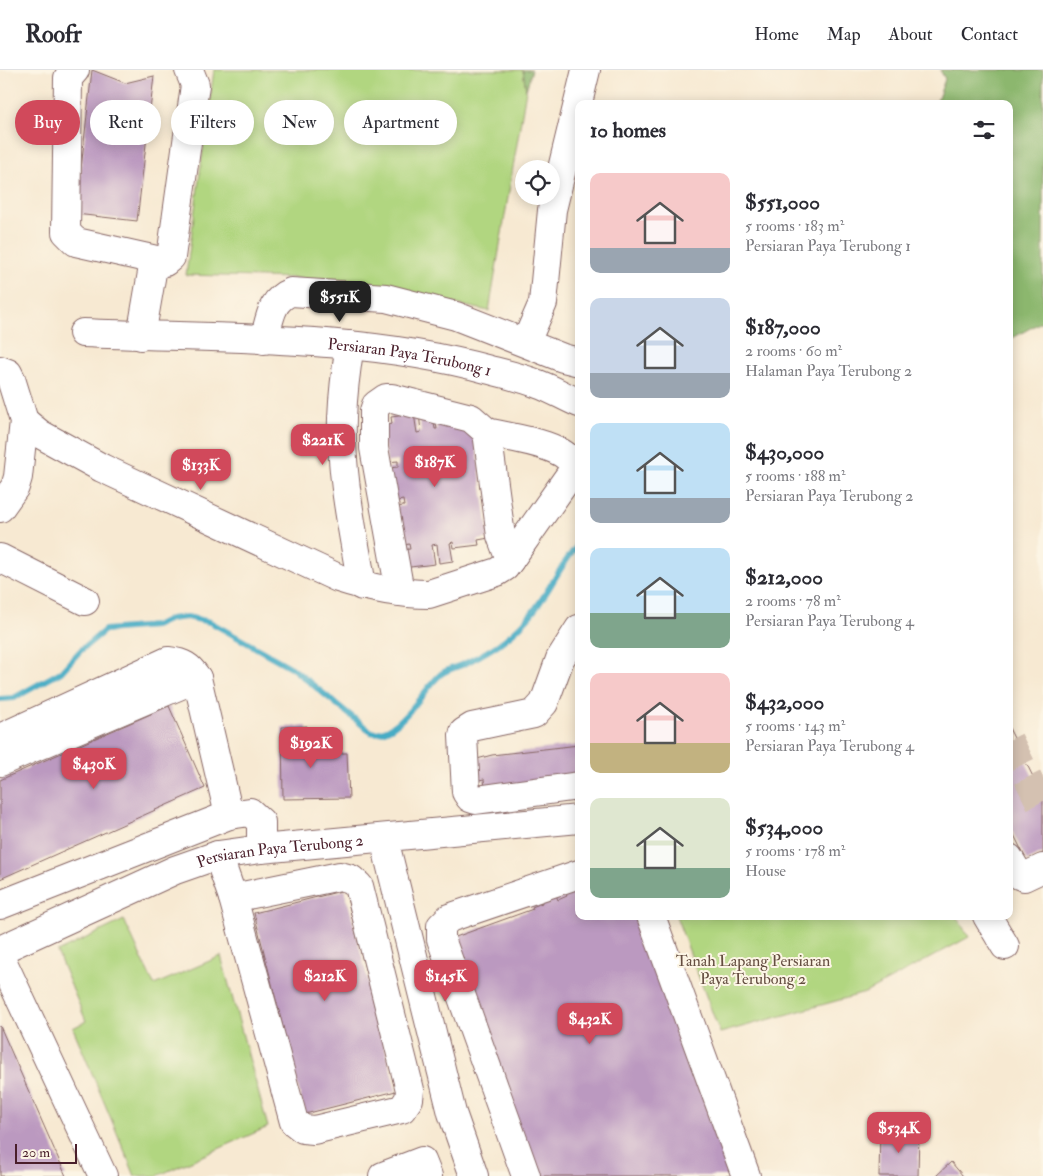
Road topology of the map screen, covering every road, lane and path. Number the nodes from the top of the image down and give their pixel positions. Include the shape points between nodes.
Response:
1 (75, 70) edge
2 (189, 70) edge
3 (586, 70) edge
4 (579, 100) edge
5 (575, 115) edge
6 (154, 261) junction
7 (83, 333) dead end
8 (142, 336) junction
9 (264, 340) junction
10 (526, 342) junction
11 (350, 345) junction
12 (575, 360) edge
13 (0, 370) edge
14 (575, 401) edge
15 (24, 420) junction
16 (487, 432) junction
17 (0, 508) edge
18 (0, 558) edge
19 (510, 560) junction
20 (362, 586) junction
21 (400, 592) junction
22 (85, 601) dead end
23 (575, 635) edge
24 (197, 678) junction
25 (0, 738) edge
26 (0, 762) edge
27 (575, 787) edge
28 (229, 814) junction
29 (575, 819) edge
30 (384, 839) junction
31 (261, 849) junction
32 (218, 855) junction
33 (1013, 865) edge
34 (1043, 868) edge
35 (575, 875) edge
36 (233, 898) junction
37 (0, 905) edge
38 (653, 920) edge
39 (989, 920) edge
40 (1005, 946) dead end
41 (0, 950) edge
42 (0, 956) edge
43 (6, 984) edge
44 (103, 1176) edge
45 (383, 1176) edge
46 (428, 1176) edge
47 (474, 1176) edge
48 (526, 1176) edge
49 (746, 1176) edge

1 - 6 street via 68,78 66,232 76,242
2 - 6 street via 195,86 171,257 165,262
3 - 4 street
5 - 10 street via 552,210 543,303
6 - 8 street
7 - 8 street, Persiaran Paya Terubong 1
8 - 9 street, Persiaran Paya Terubong 1
9 - 10 street via 275,302 291,292 386,298 456,316
9 - 11 street, Persiaran Paya Terubong 1
10 - 12 street
11 - 14 street, Persiaran Paya Terubong 1 via 457,361 537,383
11 - 20 street via 343,394 342,447
13 - 15 street via 8,373 11,379
15 - 17 street via 18,477
15 - 20 street via 40,434 102,468 338,578
16 - 19 street via 501,536
16 - 19 street via 556,448 574,464 572,472
16 - 21 street via 471,418 392,398 376,405 374,448
18 - 22 street
19 - 21 street via 496,572 429,594
20 - 21 street
23 - 27 street via 560,658 544,703 534,714 472,727 463,736 466,792 470,798 476,800
24 - 25 street via 189,666 168,661
24 - 26 street
24 - 28 street
28 - 31 street via 250,812 261,822
28 - 37 street
29 - 30 street, Persiaran Paya Terubong 2
30 - 31 street, Persiaran Paya Terubong 2
30 - 47 street via 452,1113
31 - 32 street, Persiaran Paya Terubong 2
32 - 36 street
32 - 41 street, Persiaran Paya Terubong 2 via 175,870
33 - 34 street via 1024,877
35 - 48 street via 449,918 441,926 440,939
36 - 36 street via 340,876 359,886 410,1090 402,1110 314,1130 303,1129 294,1122
38 - 49 street
39 - 40 street
42 - 43 street
43 - 44 street
45 - 46 street via 422,1161

